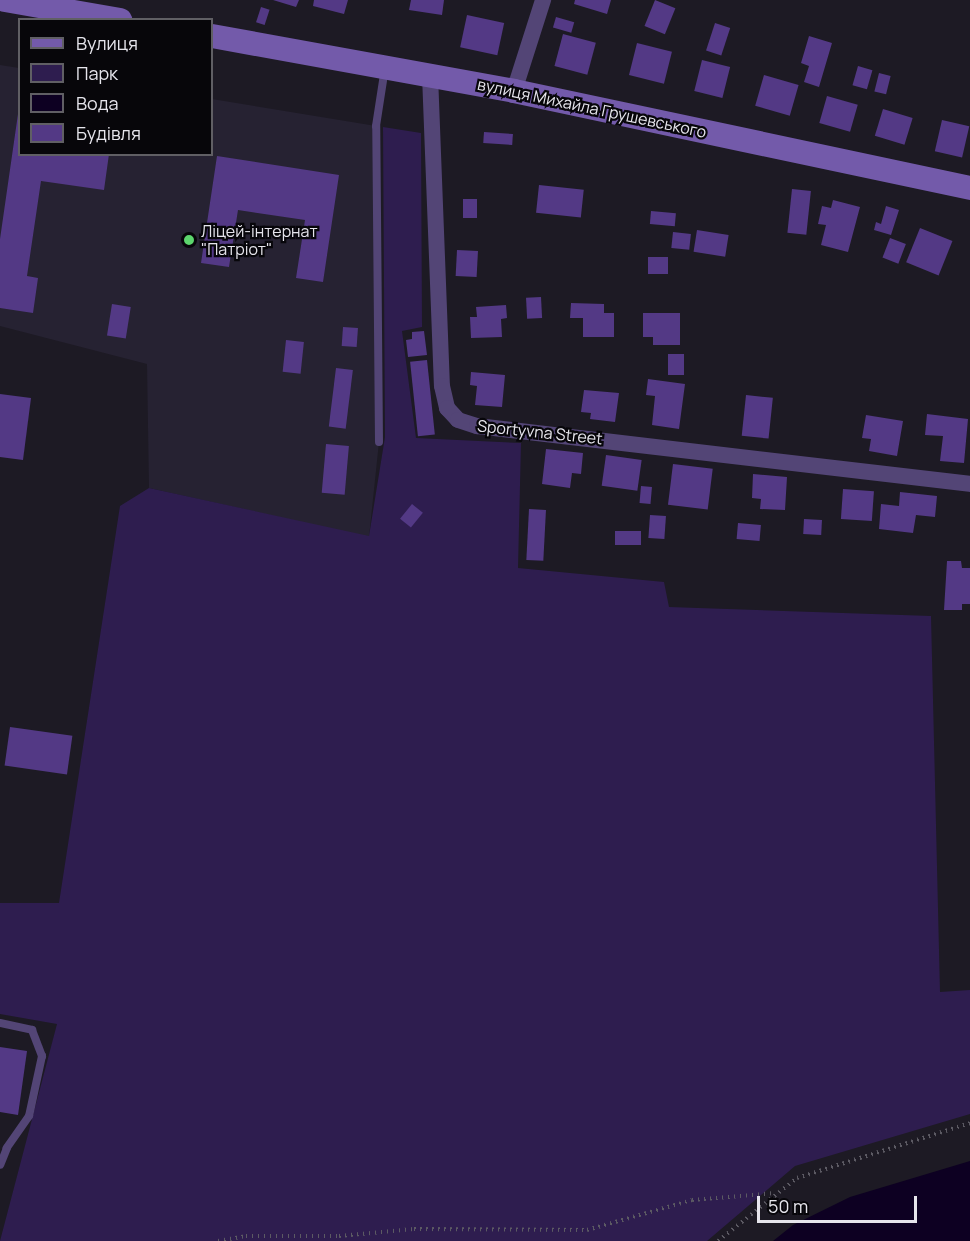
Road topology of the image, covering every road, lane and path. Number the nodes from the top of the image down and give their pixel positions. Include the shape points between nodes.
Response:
1 (5, 0) edge
2 (543, 0) edge
3 (108, 18) edge
4 (213, 36) edge
5 (386, 68) junction
6 (429, 75) junction
7 (514, 91) junction
8 (970, 188) edge
9 (379, 442) dead end
10 (970, 484) edge
11 (0, 1023) edge
12 (970, 1123) edge
13 (0, 1165) edge
14 (775, 1193) junction
15 (218, 1241) edge
16 (718, 1241) edge

1 - 3 main road
2 - 7 street
4 - 5 main road, вулиця Михайла Грушевського
5 - 6 main road, вулиця Михайла Грушевського
5 - 9 lane via 376,126
6 - 7 main road, вулиця Михайла Грушевського
6 - 10 street, Sportyvna Street via 443,399 458,420 477,426
7 - 8 main road, вулиця Михайла Грушевського
11 - 13 lane via 32,1030 42,1056 29,1116 6,1148
12 - 14 path via 819,1169
14 - 15 path via 692,1200 587,1230 414,1229 361,1235 246,1236
14 - 16 path

